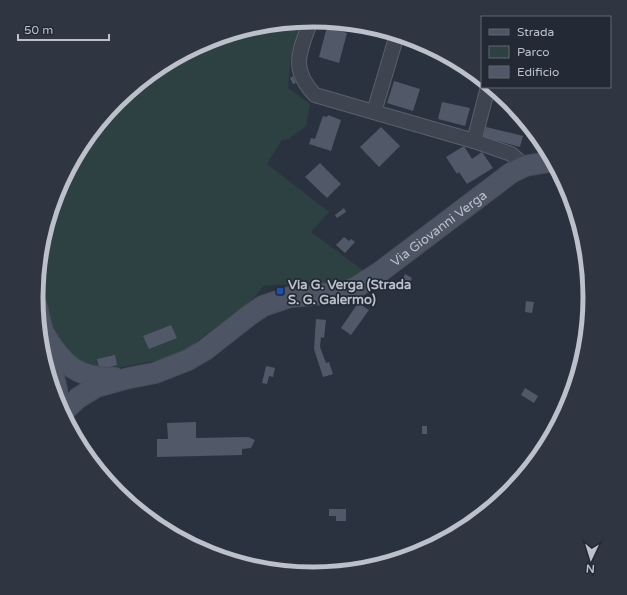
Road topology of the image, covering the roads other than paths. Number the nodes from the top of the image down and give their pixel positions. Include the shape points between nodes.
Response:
1 (308, 27) edge
2 (396, 40) edge
3 (487, 90) edge
4 (374, 112) junction
5 (474, 141) junction
6 (548, 161) edge
7 (525, 166) junction
8 (46, 336) edge
9 (47, 343) edge
10 (53, 370) edge
11 (129, 378) junction
12 (67, 408) edge

1 - 4 street via 298,64 300,74 310,90 315,96
2 - 4 street
3 - 5 street
4 - 5 street
5 - 7 street via 511,154
6 - 7 street, Via Giovanni Verga
7 - 11 street, Via Giovanni Verga via 511,173 355,288 343,292 290,297 263,306 188,360 155,373
8 - 11 street via 53,350 67,365 78,372 103,379
9 - 10 street
11 - 12 street via 96,387

